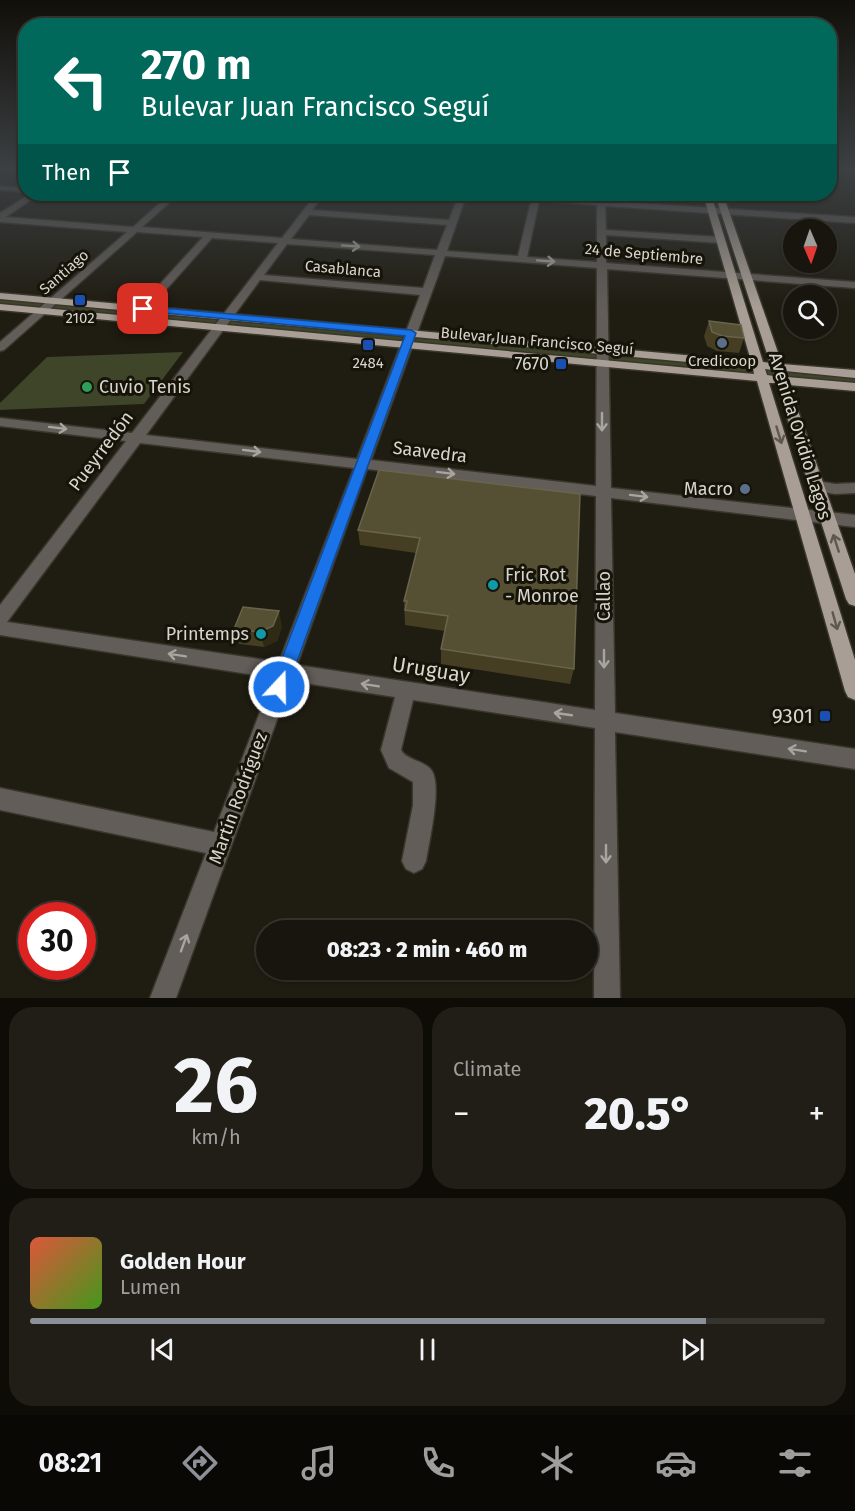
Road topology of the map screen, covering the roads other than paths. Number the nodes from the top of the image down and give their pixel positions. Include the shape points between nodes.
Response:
1 (151, 216) edge
2 (303, 216) edge
3 (353, 216) edge
4 (455, 216) edge
5 (532, 216) edge
6 (601, 216) edge
7 (713, 216) edge
8 (727, 216) edge
9 (791, 216) edge
10 (0, 218) edge
11 (855, 220) edge
12 (452, 223) junction
13 (135, 230) junction
14 (601, 232) junction
15 (210, 235) junction
16 (720, 240) junction
17 (284, 241) junction
18 (441, 253) junction
19 (522, 260) junction
20 (601, 266) junction
21 (730, 276) junction
22 (257, 277) junction
23 (747, 277) junction
24 (855, 285) edge
25 (427, 292) junction
26 (0, 296) edge
27 (54, 300) junction
28 (0, 307) edge
29 (143, 309) junction
30 (42, 311) junction
31 (228, 316) junction
32 (219, 327) junction
33 (409, 339) junction
34 (0, 348) edge
35 (602, 357) junction
36 (760, 372) junction
37 (779, 373) junction
38 (855, 374) edge
39 (855, 387) edge
40 (0, 422) edge
41 (136, 438) junction
42 (363, 464) junction
43 (817, 486) junction
44 (603, 491) junction
45 (854, 493) edge
46 (803, 515) junction
47 (828, 518) junction
48 (855, 521) edge
49 (855, 599) edge
50 (0, 618) edge
51 (0, 628) edge
52 (285, 671) junction
53 (406, 691) junction
54 (855, 691) edge
55 (605, 720) junction
56 (855, 759) edge
57 (0, 799) edge
58 (220, 845) junction
59 (414, 861) dead end
60 (163, 998) edge
61 (607, 998) edge

1 - 13 street, Santiago
2 - 17 street, Pueyrredón
3 - 12 street
4 - 12 street, Martín Rodríguez
5 - 19 street
6 - 14 street, Callao
7 - 16 main road, Avenida Ovidio Lagos
8 - 23 main road, Avenida Ovidio Lagos
9 - 11 street
10 - 13 street, 24 de Septiembre
12 - 18 street, Martín Rodríguez
13 - 15 street, 24 de Septiembre
13 - 27 street, Santiago
14 - 16 street
14 - 20 street, Callao
15 - 17 street, 24 de Septiembre
15 - 29 street
16 - 21 main road, Avenida Ovidio Lagos
17 -> 18 street, 24 de Septiembre
17 - 22 street, Pueyrredón
18 - 19 street, 24 de Septiembre
18 - 25 street, Martín Rodríguez
19 -> 20 street, 24 de Septiembre
20 - 21 street, 24 de Septiembre
20 - 35 street, Callao
21 - 23 street, 24 de Septiembre
21 - 36 main road, Avenida Ovidio Lagos
22 - 25 street, Casablanca
22 - 31 street, Pueyrredón
23 - 24 street, 24 de Septiembre
23 - 37 main road, Avenida Ovidio Lagos
25 - 33 street, Martín Rodríguez
26 - 27 main road, Bulevar Juan Francisco Seguí
27 - 29 main road, Bulevar Juan Francisco Seguí
27 - 30 street, Santiago
28 - 30 main road, Bulevar Juan Francisco Seguí
29 - 31 main road, Bulevar Juan Francisco Seguí
30 - 32 main road, Bulevar Juan Francisco Seguí
30 - 34 street, Santiago
31 - 32 street, Pueyrredón
31 - 33 main road, Bulevar Juan Francisco Seguí
32 - 33 main road, Bulevar Juan Francisco Seguí
32 - 41 street, Pueyrredón
33 - 35 main road, Bulevar Juan Francisco Seguí
33 - 42 street, Martín Rodríguez
35 - 36 main road, Bulevar Juan Francisco Seguí
35 -> 44 street, Callao
36 - 37 main road, Bulevar Juan Francisco Seguí
36 -> 46 main road, Avenida Ovidio Lagos
37 - 38 main road, Bulevar Juan Francisco Seguí
37 - 39 main road, Bulevar Juan Francisco Seguí
37 - 43 main road, Avenida Ovidio Lagos
40 -> 41 street, Saavedra
41 -> 42 street, Saavedra
41 - 50 street, Pueyrredón
42 -> 44 street, Saavedra
42 - 52 street, Martín Rodríguez
43 - 45 street
43 - 47 main road, Avenida Ovidio Lagos
44 -> 46 street, Saavedra
44 -> 55 street, Callao
46 - 47 street, Saavedra
46 -> 54 main road, Avenida Ovidio Lagos
47 - 48 street, Saavedra
49 -> 47 main road, Avenida Ovidio Lagos
52 -> 51 street, Uruguay
53 -> 52 street, Uruguay
52 - 58 street, Martín Rodríguez
55 -> 53 street, Uruguay
53 - 59 street via 391,750 396,761 424,778 424,805
56 -> 55 street, Uruguay
55 -> 61 street, Callao
57 - 58 street
60 -> 58 street, Martín Rodríguez

